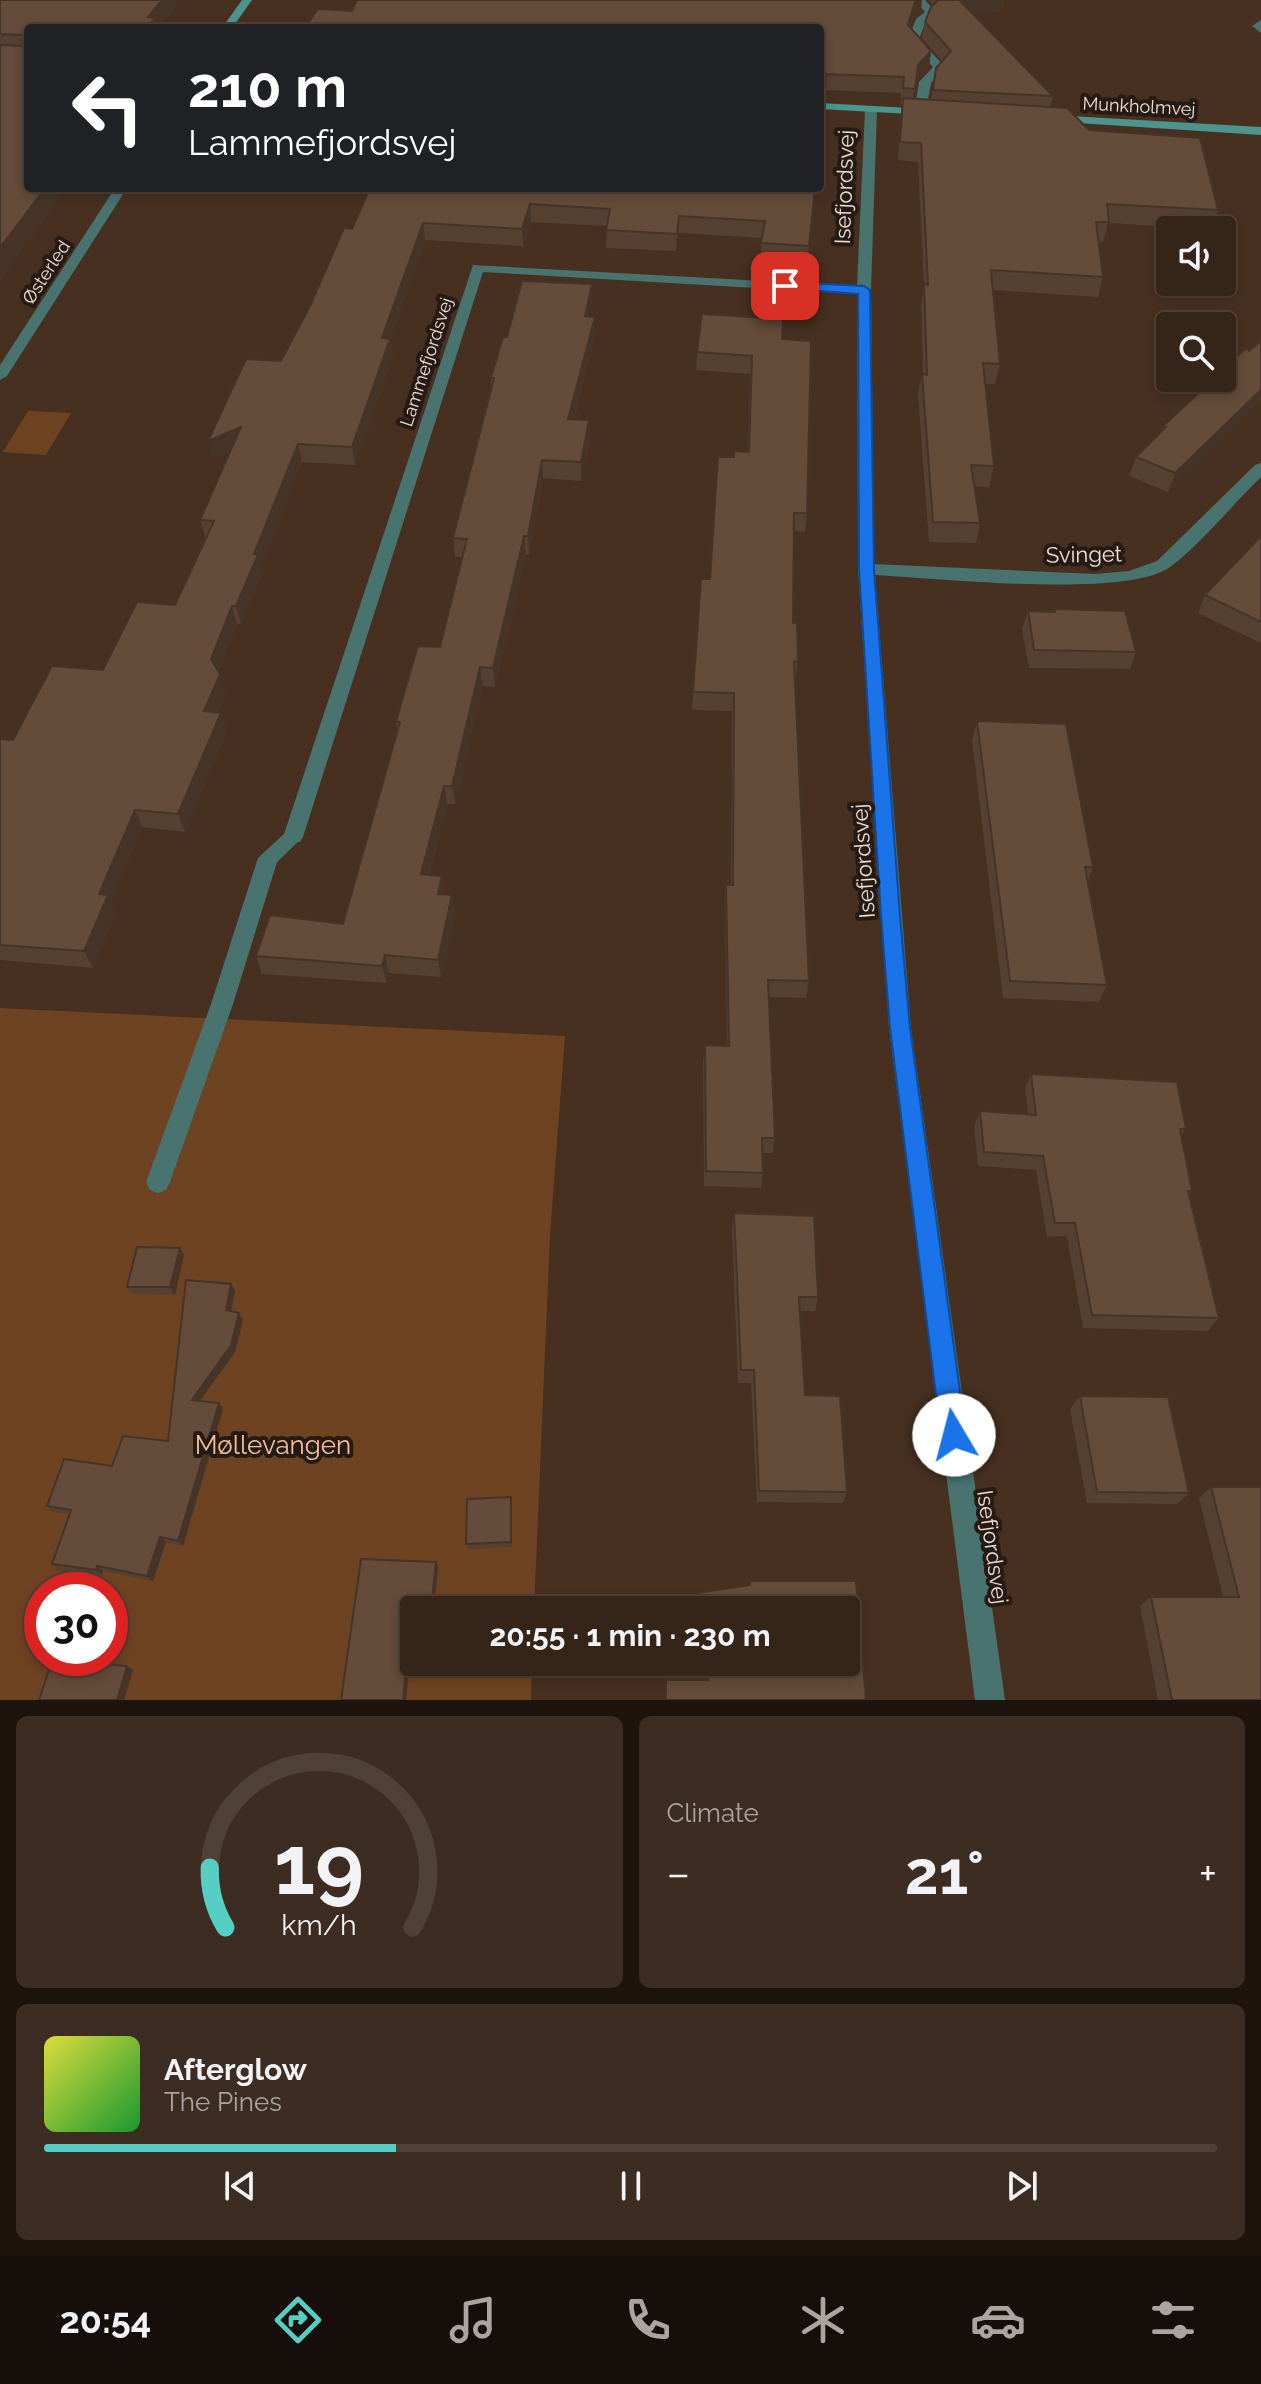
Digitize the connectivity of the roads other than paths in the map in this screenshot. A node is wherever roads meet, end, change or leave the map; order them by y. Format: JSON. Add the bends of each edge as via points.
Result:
{"nodes":[{"id":1,"x":247,"y":0,"type":"edge"},
{"id":2,"x":919,"y":0,"type":"edge"},
{"id":3,"x":1261,"y":23,"type":"edge"},
{"id":4,"x":230,"y":24,"type":"edge"},
{"id":5,"x":1261,"y":30,"type":"edge"},
{"id":6,"x":824,"y":106,"type":"edge"},
{"id":7,"x":871,"y":109,"type":"junction"},
{"id":8,"x":920,"y":112,"type":"junction"},
{"id":9,"x":948,"y":113,"type":"edge"},
{"id":10,"x":1045,"y":119,"type":"edge"},
{"id":11,"x":1261,"y":131,"type":"edge"},
{"id":12,"x":118,"y":192,"type":"edge"},
{"id":13,"x":864,"y":290,"type":"junction"},
{"id":14,"x":0,"y":376,"type":"edge"},
{"id":15,"x":1261,"y":468,"type":"edge"},
{"id":16,"x":866,"y":569,"type":"junction"},
{"id":17,"x":158,"y":1182,"type":"dead end"},
{"id":18,"x":990,"y":1700,"type":"edge"}],
"edges":[{"from":1,"to":4,"type":"street"},
{"from":2,"to":8,"type":"street","via":[[931,12],[921,19],[913,39],[939,67],[925,82]]},
{"from":3,"to":5,"type":"street"},
{"from":6,"to":7,"type":"street"},
{"from":7,"to":8,"type":"street"},
{"from":7,"to":13,"type":"street","name":"Isefjordsvej"},
{"from":8,"to":9,"type":"street"},
{"from":10,"to":11,"type":"street","name":"Munkholmvej"},
{"from":12,"to":14,"type":"street","name":"Østerled"},
{"from":13,"to":16,"type":"street","name":"Isefjordsvej"},
{"from":13,"to":17,"type":"street","name":"Lammefjordsvej","via":[[478,268],[293,837],[268,858]]},
{"from":15,"to":16,"type":"street","name":"Svinget","via":[[1163,565],[1131,576],[1095,580]]},
{"from":16,"to":18,"type":"street","name":"Isefjordsvej","via":[[900,1028]]}]}
